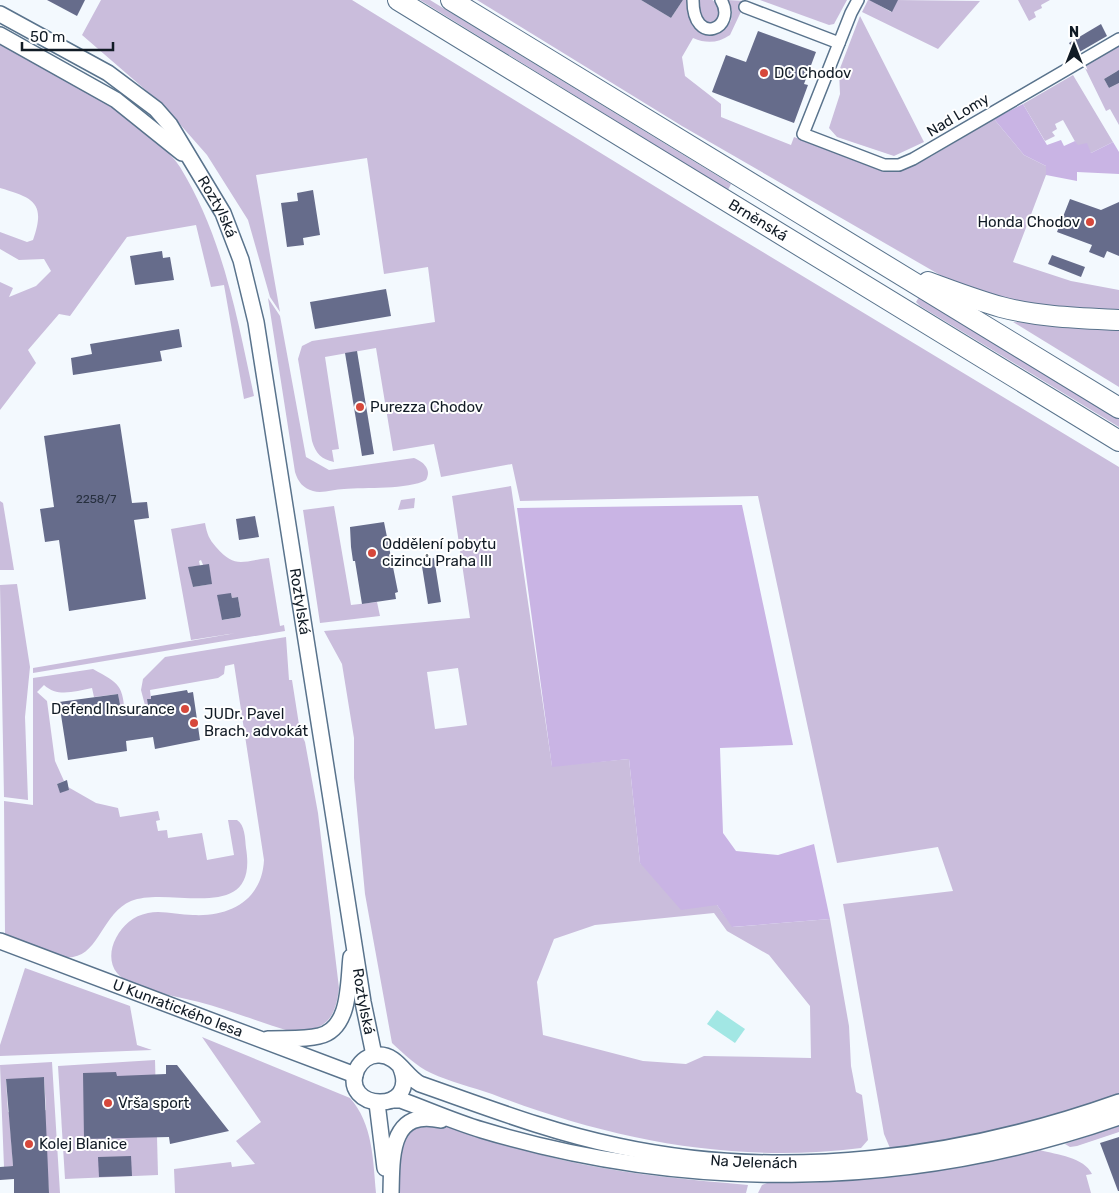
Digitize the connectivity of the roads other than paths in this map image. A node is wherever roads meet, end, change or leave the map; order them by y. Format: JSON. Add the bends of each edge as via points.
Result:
{"nodes":[{"id":1,"x":398,"y":0,"type":"edge"},
{"id":2,"x":451,"y":0,"type":"edge"},
{"id":3,"x":693,"y":0,"type":"edge"},
{"id":4,"x":721,"y":0,"type":"edge"},
{"id":5,"x":858,"y":0,"type":"edge"},
{"id":6,"x":745,"y":7,"type":"dead end"},
{"id":7,"x":0,"y":14,"type":"edge"},
{"id":8,"x":0,"y":36,"type":"edge"},
{"id":9,"x":1119,"y":39,"type":"edge"},
{"id":10,"x":839,"y":43,"type":"junction"},
{"id":11,"x":189,"y":159,"type":"junction"},
{"id":12,"x":888,"y":268,"type":"junction"},
{"id":13,"x":1119,"y":320,"type":"edge"},
{"id":14,"x":1119,"y":408,"type":"edge"},
{"id":15,"x":1119,"y":441,"type":"edge"},
{"id":16,"x":353,"y":939,"type":"junction"},
{"id":17,"x":0,"y":941,"type":"edge"},
{"id":18,"x":260,"y":1039,"type":"junction"},
{"id":19,"x":374,"y":1055,"type":"junction"},
{"id":20,"x":400,"y":1066,"type":"junction"},
{"id":21,"x":355,"y":1075,"type":"junction"},
{"id":22,"x":392,"y":1100,"type":"junction"},
{"id":23,"x":1119,"y":1102,"type":"edge"},
{"id":24,"x":377,"y":1103,"type":"junction"},
{"id":25,"x":1119,"y":1117,"type":"edge"},
{"id":26,"x":482,"y":1130,"type":"junction"},
{"id":27,"x":391,"y":1193,"type":"edge"}],
"edges":[{"from":1,"to":15,"type":"highway","name":"Brněnská"},
{"from":2,"to":12,"type":"highway","name":"Brněnská"},
{"from":3,"to":4,"type":"street","via":[[696,22],[713,29],[725,18]]},
{"from":5,"to":10,"type":"street"},
{"from":6,"to":10,"type":"street"},
{"from":7,"to":11,"type":"main road","name":"Roztylská","via":[[92,62],[134,92],[170,125]]},
{"from":8,"to":11,"type":"main road","name":"Roztylská","via":[[116,100]]},
{"from":9,"to":10,"type":"street","name":"Nad Lomy","via":[[913,159],[884,165],[803,134]]},
{"from":11,"to":16,"type":"main road","name":"Roztylská","via":[[209,187],[234,239],[256,322]]},
{"from":12,"to":13,"type":"highway","via":[[1002,307],[1068,318]]},
{"from":12,"to":14,"type":"highway","name":"Brněnská"},
{"from":16,"to":18,"type":"main road","via":[[344,1011],[335,1027],[320,1036]]},
{"from":16,"to":19,"type":"main road","name":"Roztylská"},
{"from":17,"to":18,"type":"main road","name":"U Kunratického lesa"},
{"from":18,"to":21,"type":"main road","name":"U Kunratického lesa"},
{"from":19,"to":20,"type":"main road","name":"Na Jelenách","via":[[388,1056]]},
{"from":19,"to":21,"type":"main road","via":[[364,1059]]},
{"from":20,"to":22,"type":"main road","via":[[402,1088]]},
{"from":20,"to":23,"type":"main road","name":"Na Jelenách","via":[[420,1084],[573,1135],[619,1147],[759,1162],[880,1158],[964,1146],[1052,1125]]},
{"from":21,"to":24,"type":"main road","via":[[357,1089],[362,1096]]},
{"from":22,"to":24,"type":"main road","name":"Na Jelenách"},
{"from":22,"to":26,"type":"main road","name":"Na Jelenách","via":[[401,1100]]},
{"from":24,"to":27,"type":"main road"},
{"from":25,"to":26,"type":"main road","name":"Na Jelenách","via":[[1036,1144],[966,1159],[831,1175],[756,1176],[660,1168],[552,1148]]},
{"from":26,"to":27,"type":"main road","via":[[431,1118],[409,1124],[394,1143]]}]}
